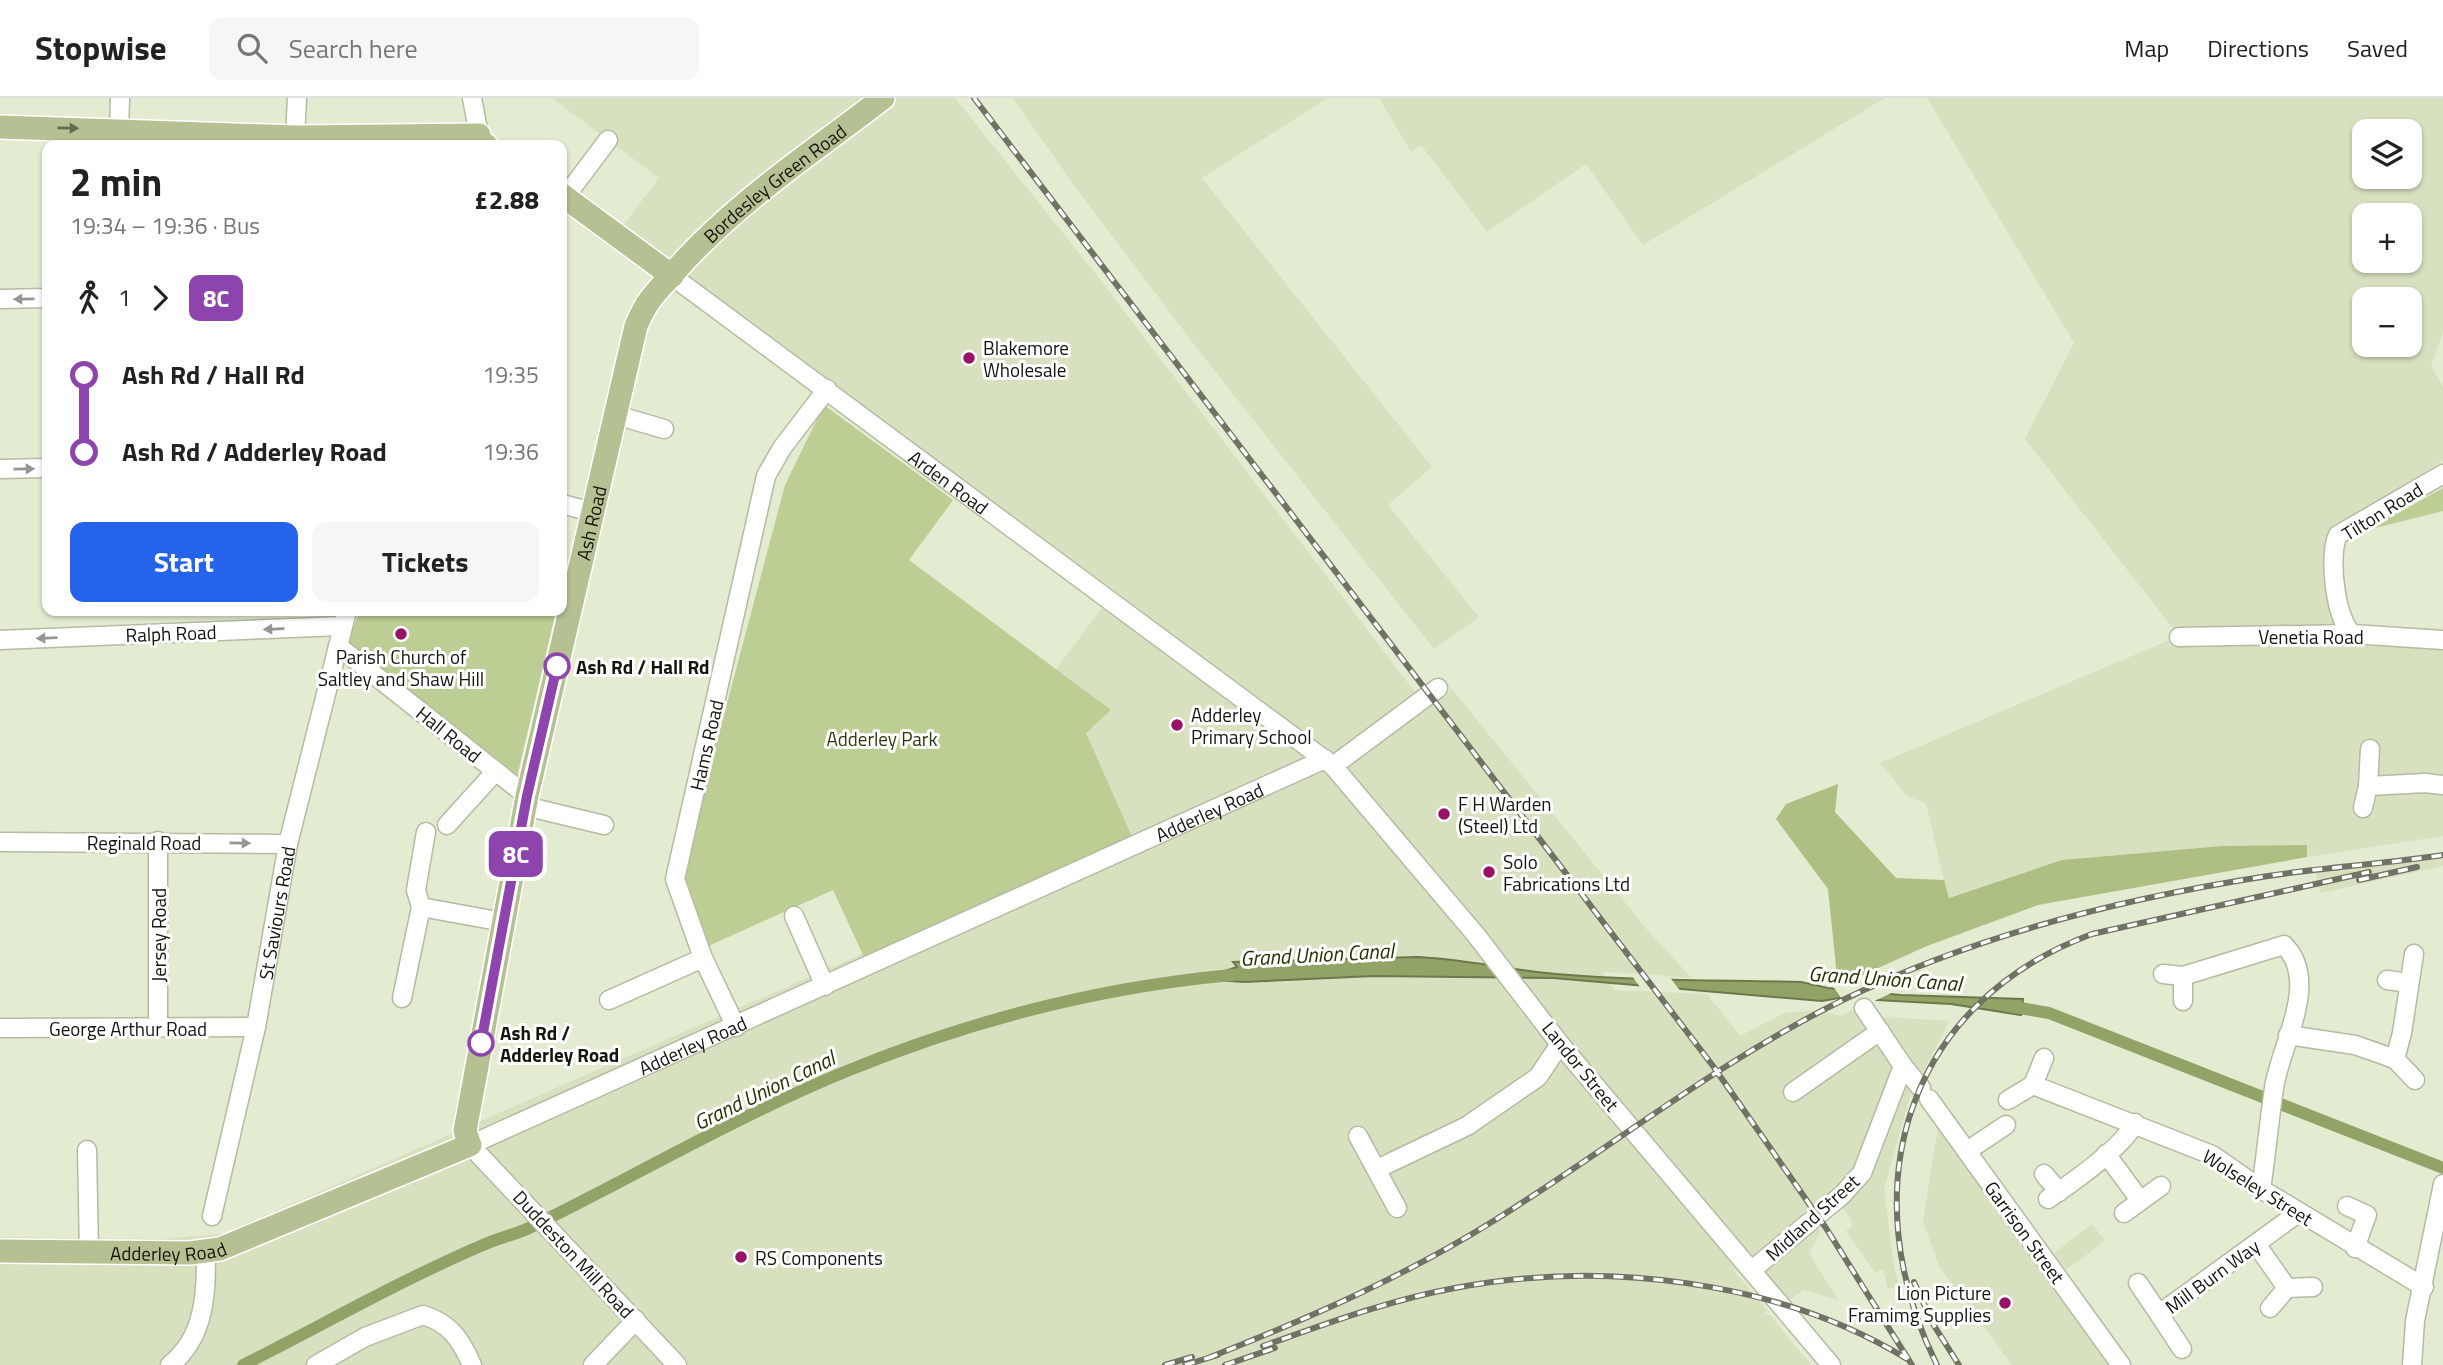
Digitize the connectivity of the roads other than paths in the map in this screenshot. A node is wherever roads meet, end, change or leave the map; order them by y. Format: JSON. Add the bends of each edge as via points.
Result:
{"nodes":[{"id":1,"x":120,"y":98,"type":"edge"},
{"id":2,"x":297,"y":98,"type":"edge"},
{"id":3,"x":472,"y":98,"type":"edge"},
{"id":4,"x":883,"y":98,"type":"edge"},
{"id":5,"x":0,"y":127,"type":"edge"},
{"id":6,"x":119,"y":129,"type":"junction"},
{"id":7,"x":295,"y":137,"type":"junction"},
{"id":8,"x":406,"y":140,"type":"edge"},
{"id":9,"x":480,"y":140,"type":"edge"},
{"id":10,"x":608,"y":140,"type":"dead end"},
{"id":11,"x":567,"y":191,"type":"edge"},
{"id":12,"x":567,"y":199,"type":"edge"},
{"id":13,"x":671,"y":276,"type":"junction"},
{"id":14,"x":42,"y":298,"type":"edge"},
{"id":15,"x":0,"y":299,"type":"edge"},
{"id":16,"x":827,"y":389,"type":"junction"},
{"id":17,"x":616,"y":415,"type":"junction"},
{"id":18,"x":655,"y":420,"type":"dead end"},
{"id":19,"x":42,"y":468,"type":"edge"},
{"id":20,"x":0,"y":469,"type":"edge"},
{"id":21,"x":2443,"y":474,"type":"edge"},
{"id":22,"x":567,"y":505,"type":"edge"},
{"id":23,"x":592,"y":512,"type":"junction"},
{"id":24,"x":344,"y":618,"type":"edge"},
{"id":25,"x":2353,"y":634,"type":"junction"},
{"id":26,"x":2179,"y":636,"type":"dead end"},
{"id":27,"x":0,"y":640,"type":"edge"},
{"id":28,"x":2443,"y":642,"type":"edge"},
{"id":29,"x":338,"y":646,"type":"junction"},
{"id":30,"x":1438,"y":688,"type":"dead end"},
{"id":31,"x":2370,"y":749,"type":"dead end"},
{"id":32,"x":1329,"y":763,"type":"junction"},
{"id":33,"x":495,"y":772,"type":"junction"},
{"id":34,"x":2443,"y":785,"type":"edge"},
{"id":35,"x":2368,"y":786,"type":"junction"},
{"id":36,"x":526,"y":801,"type":"junction"},
{"id":37,"x":2363,"y":808,"type":"dead end"},
{"id":38,"x":447,"y":825,"type":"dead end"},
{"id":39,"x":604,"y":825,"type":"dead end"},
{"id":40,"x":426,"y":832,"type":"dead end"},
{"id":41,"x":158,"y":841,"type":"junction"},
{"id":42,"x":0,"y":842,"type":"edge"},
{"id":43,"x":288,"y":844,"type":"junction"},
{"id":44,"x":421,"y":906,"type":"junction"},
{"id":45,"x":794,"y":916,"type":"dead end"},
{"id":46,"x":503,"y":922,"type":"junction"},
{"id":47,"x":2414,"y":954,"type":"dead end"},
{"id":48,"x":703,"y":958,"type":"junction"},
{"id":49,"x":2163,"y":974,"type":"dead end"},
{"id":50,"x":2183,"y":976,"type":"junction"},
{"id":51,"x":2387,"y":980,"type":"dead end"},
{"id":52,"x":2409,"y":983,"type":"junction"},
{"id":53,"x":825,"y":986,"type":"junction"},
{"id":54,"x":402,"y":998,"type":"dead end"},
{"id":55,"x":609,"y":1000,"type":"dead end"},
{"id":56,"x":2183,"y":1001,"type":"dead end"},
{"id":57,"x":1864,"y":1008,"type":"dead end"},
{"id":58,"x":256,"y":1027,"type":"junction"},
{"id":59,"x":736,"y":1027,"type":"junction"},
{"id":60,"x":0,"y":1028,"type":"edge"},
{"id":61,"x":158,"y":1028,"type":"junction"},
{"id":62,"x":1880,"y":1031,"type":"junction"},
{"id":63,"x":2288,"y":1035,"type":"junction"},
{"id":64,"x":1560,"y":1044,"type":"junction"},
{"id":65,"x":2044,"y":1058,"type":"dead end"},
{"id":66,"x":2395,"y":1059,"type":"junction"},
{"id":67,"x":1901,"y":1074,"type":"junction"},
{"id":68,"x":2415,"y":1080,"type":"dead end"},
{"id":69,"x":2033,"y":1085,"type":"junction"},
{"id":70,"x":1793,"y":1092,"type":"dead end"},
{"id":71,"x":2008,"y":1100,"type":"dead end"},
{"id":72,"x":2135,"y":1123,"type":"junction"},
{"id":73,"x":2006,"y":1125,"type":"dead end"},
{"id":74,"x":1358,"y":1136,"type":"dead end"},
{"id":75,"x":470,"y":1145,"type":"junction"},
{"id":76,"x":87,"y":1150,"type":"dead end"},
{"id":77,"x":1967,"y":1151,"type":"junction"},
{"id":78,"x":2106,"y":1154,"type":"junction"},
{"id":79,"x":1377,"y":1169,"type":"junction"},
{"id":80,"x":2044,"y":1174,"type":"dead end"},
{"id":81,"x":2443,"y":1185,"type":"edge"},
{"id":82,"x":2161,"y":1186,"type":"dead end"},
{"id":83,"x":2261,"y":1189,"type":"junction"},
{"id":84,"x":2140,"y":1200,"type":"junction"},
{"id":85,"x":2347,"y":1206,"type":"dead end"},
{"id":86,"x":1397,"y":1208,"type":"dead end"},
{"id":87,"x":2124,"y":1213,"type":"dead end"},
{"id":88,"x":2298,"y":1213,"type":"junction"},
{"id":89,"x":212,"y":1216,"type":"dead end"},
{"id":90,"x":2256,"y":1244,"type":"junction"},
{"id":91,"x":2355,"y":1248,"type":"junction"},
{"id":92,"x":206,"y":1250,"type":"junction"},
{"id":93,"x":0,"y":1251,"type":"edge"},
{"id":94,"x":89,"y":1252,"type":"junction"},
{"id":95,"x":1752,"y":1270,"type":"junction"},
{"id":96,"x":2137,"y":1283,"type":"dead end"},
{"id":97,"x":2313,"y":1287,"type":"dead end"},
{"id":98,"x":2424,"y":1287,"type":"junction"},
{"id":99,"x":2287,"y":1288,"type":"junction"},
{"id":100,"x":2270,"y":1308,"type":"dead end"},
{"id":101,"x":2159,"y":1314,"type":"junction"},
{"id":102,"x":636,"y":1320,"type":"junction"},
{"id":103,"x":2182,"y":1349,"type":"dead end"},
{"id":104,"x":170,"y":1365,"type":"edge"},
{"id":105,"x":316,"y":1365,"type":"edge"},
{"id":106,"x":472,"y":1365,"type":"edge"},
{"id":107,"x":593,"y":1365,"type":"edge"},
{"id":108,"x":677,"y":1365,"type":"edge"},
{"id":109,"x":1831,"y":1365,"type":"edge"},
{"id":110,"x":2121,"y":1365,"type":"edge"},
{"id":111,"x":2412,"y":1365,"type":"edge"}],
"edges":[{"from":1,"to":6,"type":"street"},
{"from":2,"to":7,"type":"street"},
{"from":3,"to":9,"type":"street"},
{"from":4,"to":13,"type":"main road","name":"Bordesley Green Road","via":[[739,206]]},
{"from":5,"to":6,"type":"main road","one_way":true},
{"from":6,"to":7,"type":"main road"},
{"from":7,"to":8,"type":"main road"},
{"from":10,"to":11,"type":"street","name":"Arden Road"},
{"from":12,"to":13,"type":"main road","name":"Arden Road"},
{"from":13,"to":16,"type":"street","name":"Arden Road"},
{"from":13,"to":17,"type":"main road","name":"Ash Road","via":[[660,306],[630,355]]},
{"from":14,"to":15,"type":"street","one_way":true},
{"from":16,"to":32,"type":"street","name":"Arden Road"},
{"from":16,"to":48,"type":"street","name":"Hams Road","via":[[766,476],[675,879]]},
{"from":17,"to":18,"type":"street"},
{"from":17,"to":23,"type":"main road","name":"Ash Road"},
{"from":20,"to":19,"type":"street","one_way":true},
{"from":21,"to":25,"type":"street","name":"Tilton Road","via":[[2338,535],[2332,550],[2337,591],[2342,619]]},
{"from":22,"to":23,"type":"street"},
{"from":23,"to":36,"type":"main road","name":"Ash Road"},
{"from":24,"to":27,"type":"street","name":"Ralph Road","one_way":true},
{"from":24,"to":29,"type":"street","name":"St Saviours Road"},
{"from":25,"to":26,"type":"street","name":"Venetia Road"},
{"from":25,"to":28,"type":"street","name":"Venetia Road"},
{"from":29,"to":33,"type":"street","name":"Hall Road"},
{"from":29,"to":43,"type":"street","name":"St Saviours Road"},
{"from":30,"to":32,"type":"street","name":"Adderley Road"},
{"from":31,"to":35,"type":"street"},
{"from":32,"to":53,"type":"street","name":"Adderley Road"},
{"from":32,"to":64,"type":"street","name":"Landor Street","via":[[1476,935]]},
{"from":33,"to":36,"type":"street","name":"Hall Road"},
{"from":33,"to":38,"type":"street"},
{"from":34,"to":35,"type":"street"},
{"from":35,"to":37,"type":"street"},
{"from":36,"to":39,"type":"street"},
{"from":36,"to":46,"type":"main road","name":"Ash Road"},
{"from":40,"to":44,"type":"street","via":[[416,891]]},
{"from":41,"to":42,"type":"street","name":"Reginald Road"},
{"from":41,"to":43,"type":"street","name":"Reginald Road","one_way":true},
{"from":41,"to":61,"type":"street","name":"Jersey Road"},
{"from":43,"to":58,"type":"street","name":"St Saviours Road"},
{"from":44,"to":46,"type":"street"},
{"from":44,"to":54,"type":"street"},
{"from":45,"to":53,"type":"street"},
{"from":46,"to":75,"type":"main road","name":"Ash Road","via":[[466,1131]]},
{"from":47,"to":52,"type":"street"},
{"from":48,"to":55,"type":"street"},
{"from":48,"to":59,"type":"street","name":"Hams Road"},
{"from":49,"to":50,"type":"street"},
{"from":50,"to":56,"type":"street"},
{"from":50,"to":63,"type":"street","via":[[2284,945],[2294,955],[2299,986]]},
{"from":51,"to":52,"type":"street"},
{"from":52,"to":66,"type":"street"},
{"from":53,"to":59,"type":"street","name":"Adderley Road"},
{"from":57,"to":62,"type":"street","name":"Garrison Street"},
{"from":58,"to":61,"type":"street","name":"George Arthur Road"},
{"from":58,"to":89,"type":"street","name":"St Saviours Road"},
{"from":59,"to":75,"type":"street","name":"Adderley Road"},
{"from":60,"to":61,"type":"street","name":"George Arthur Road"},
{"from":62,"to":67,"type":"street","name":"Garrison Street"},
{"from":62,"to":70,"type":"street"},
{"from":63,"to":66,"type":"street","via":[[2355,1045]]},
{"from":63,"to":83,"type":"street","via":[[2274,1086]]},
{"from":64,"to":79,"type":"street","via":[[1538,1077],[1467,1126]]},
{"from":64,"to":95,"type":"street","name":"Landor Street"},
{"from":65,"to":69,"type":"street"},
{"from":66,"to":68,"type":"street"},
{"from":67,"to":77,"type":"street","name":"Garrison Street","via":[[1925,1093]]},
{"from":67,"to":95,"type":"street","name":"Midland Street","via":[[1862,1172],[1842,1195]]},
{"from":69,"to":71,"type":"street"},
{"from":69,"to":72,"type":"street","name":"Wolseley Street"},
{"from":72,"to":78,"type":"street","via":[[2126,1140]]},
{"from":72,"to":83,"type":"street","name":"Wolseley Street","via":[[2212,1155]]},
{"from":73,"to":77,"type":"street"},
{"from":74,"to":79,"type":"street"},
{"from":75,"to":92,"type":"main road","name":"Adderley Road","via":[[220,1249]]},
{"from":75,"to":102,"type":"street","name":"Duddeston Mill Road"},
{"from":76,"to":94,"type":"street"},
{"from":77,"to":110,"type":"street","name":"Garrison Street"},
{"from":78,"to":80,"type":"street","via":[[2054,1196]]},
{"from":78,"to":84,"type":"street"},
{"from":79,"to":86,"type":"street"},
{"from":81,"to":98,"type":"street"},
{"from":82,"to":84,"type":"street"},
{"from":83,"to":88,"type":"street","name":"Wolseley Street"},
{"from":84,"to":87,"type":"street"},
{"from":85,"to":91,"type":"street","via":[[2367,1215]]},
{"from":88,"to":90,"type":"street","name":"Mill Burn Way"},
{"from":88,"to":91,"type":"street","name":"Wolseley Street"},
{"from":90,"to":99,"type":"street"},
{"from":90,"to":101,"type":"street","name":"Mill Burn Way"},
{"from":91,"to":98,"type":"street","name":"Wolseley Street"},
{"from":92,"to":94,"type":"main road","name":"Adderley Road"},
{"from":92,"to":104,"type":"street","via":[[200,1323],[189,1347]]},
{"from":93,"to":94,"type":"main road","name":"Adderley Road"},
{"from":95,"to":109,"type":"street","name":"Landor Street"},
{"from":96,"to":101,"type":"street"},
{"from":97,"to":99,"type":"street"},
{"from":98,"to":111,"type":"street"},
{"from":99,"to":100,"type":"street"},
{"from":101,"to":103,"type":"street","name":"Mill Burn Way"},
{"from":102,"to":107,"type":"street"},
{"from":102,"to":108,"type":"street","name":"Duddeston Mill Road"},
{"from":105,"to":106,"type":"street","via":[[365,1337],[423,1315],[446,1324]]}]}
